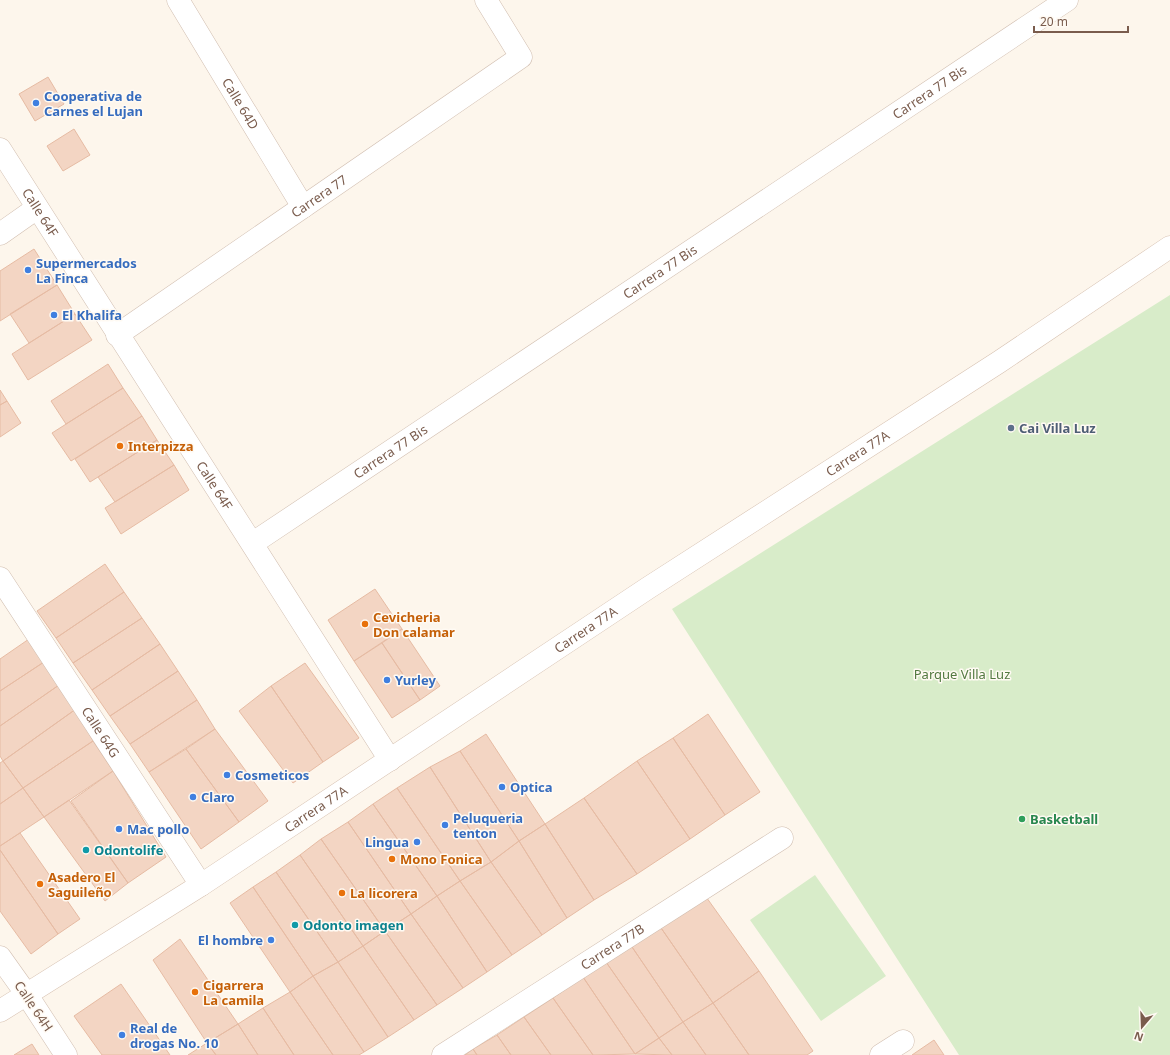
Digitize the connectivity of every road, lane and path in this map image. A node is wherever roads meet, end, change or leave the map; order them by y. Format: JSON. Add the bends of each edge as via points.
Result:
{"nodes":[{"id":1,"x":178,"y":0,"type":"edge"},
{"id":2,"x":486,"y":0,"type":"edge"},
{"id":3,"x":1067,"y":0,"type":"edge"},
{"id":4,"x":0,"y":149,"type":"edge"},
{"id":5,"x":303,"y":207,"type":"junction"},
{"id":6,"x":37,"y":208,"type":"junction"},
{"id":7,"x":0,"y":234,"type":"edge"},
{"id":8,"x":1170,"y":247,"type":"edge"},
{"id":9,"x":118,"y":335,"type":"junction"},
{"id":10,"x":253,"y":543,"type":"junction"},
{"id":11,"x":0,"y":578,"type":"edge"},
{"id":12,"x":390,"y":760,"type":"junction"},
{"id":13,"x":782,"y":838,"type":"dead end"},
{"id":14,"x":201,"y":885,"type":"junction"},
{"id":15,"x":0,"y":957,"type":"edge"},
{"id":16,"x":27,"y":995,"type":"junction"},
{"id":17,"x":0,"y":1012,"type":"edge"},
{"id":18,"x":903,"y":1041,"type":"dead end"},
{"id":19,"x":66,"y":1055,"type":"edge"},
{"id":20,"x":443,"y":1055,"type":"edge"},
{"id":21,"x":881,"y":1055,"type":"edge"}],
"edges":[{"from":1,"to":5,"type":"street","name":"Calle 64D"},
{"from":2,"to":5,"type":"street","name":"Carrera 77","via":[[521,57]]},
{"from":3,"to":10,"type":"street","name":"Carrera 77 Bis"},
{"from":4,"to":6,"type":"street","name":"Calle 64F"},
{"from":5,"to":9,"type":"street","name":"Carrera 77"},
{"from":6,"to":7,"type":"street"},
{"from":6,"to":9,"type":"street","name":"Calle 64F"},
{"from":8,"to":12,"type":"street","name":"Carrera 77A","via":[[999,362],[648,588]]},
{"from":9,"to":10,"type":"street","name":"Calle 64F"},
{"from":10,"to":12,"type":"street","name":"Calle 64F"},
{"from":11,"to":14,"type":"street","name":"Calle 64G"},
{"from":12,"to":14,"type":"street","name":"Carrera 77A"},
{"from":13,"to":20,"type":"street","name":"Carrera 77B"},
{"from":14,"to":16,"type":"street","name":"Carrera 77A"},
{"from":15,"to":16,"type":"street","name":"Calle 64H"},
{"from":16,"to":17,"type":"street","name":"Carrera 77A"},
{"from":16,"to":19,"type":"street","name":"Calle 64H"},
{"from":18,"to":21,"type":"street"}]}
